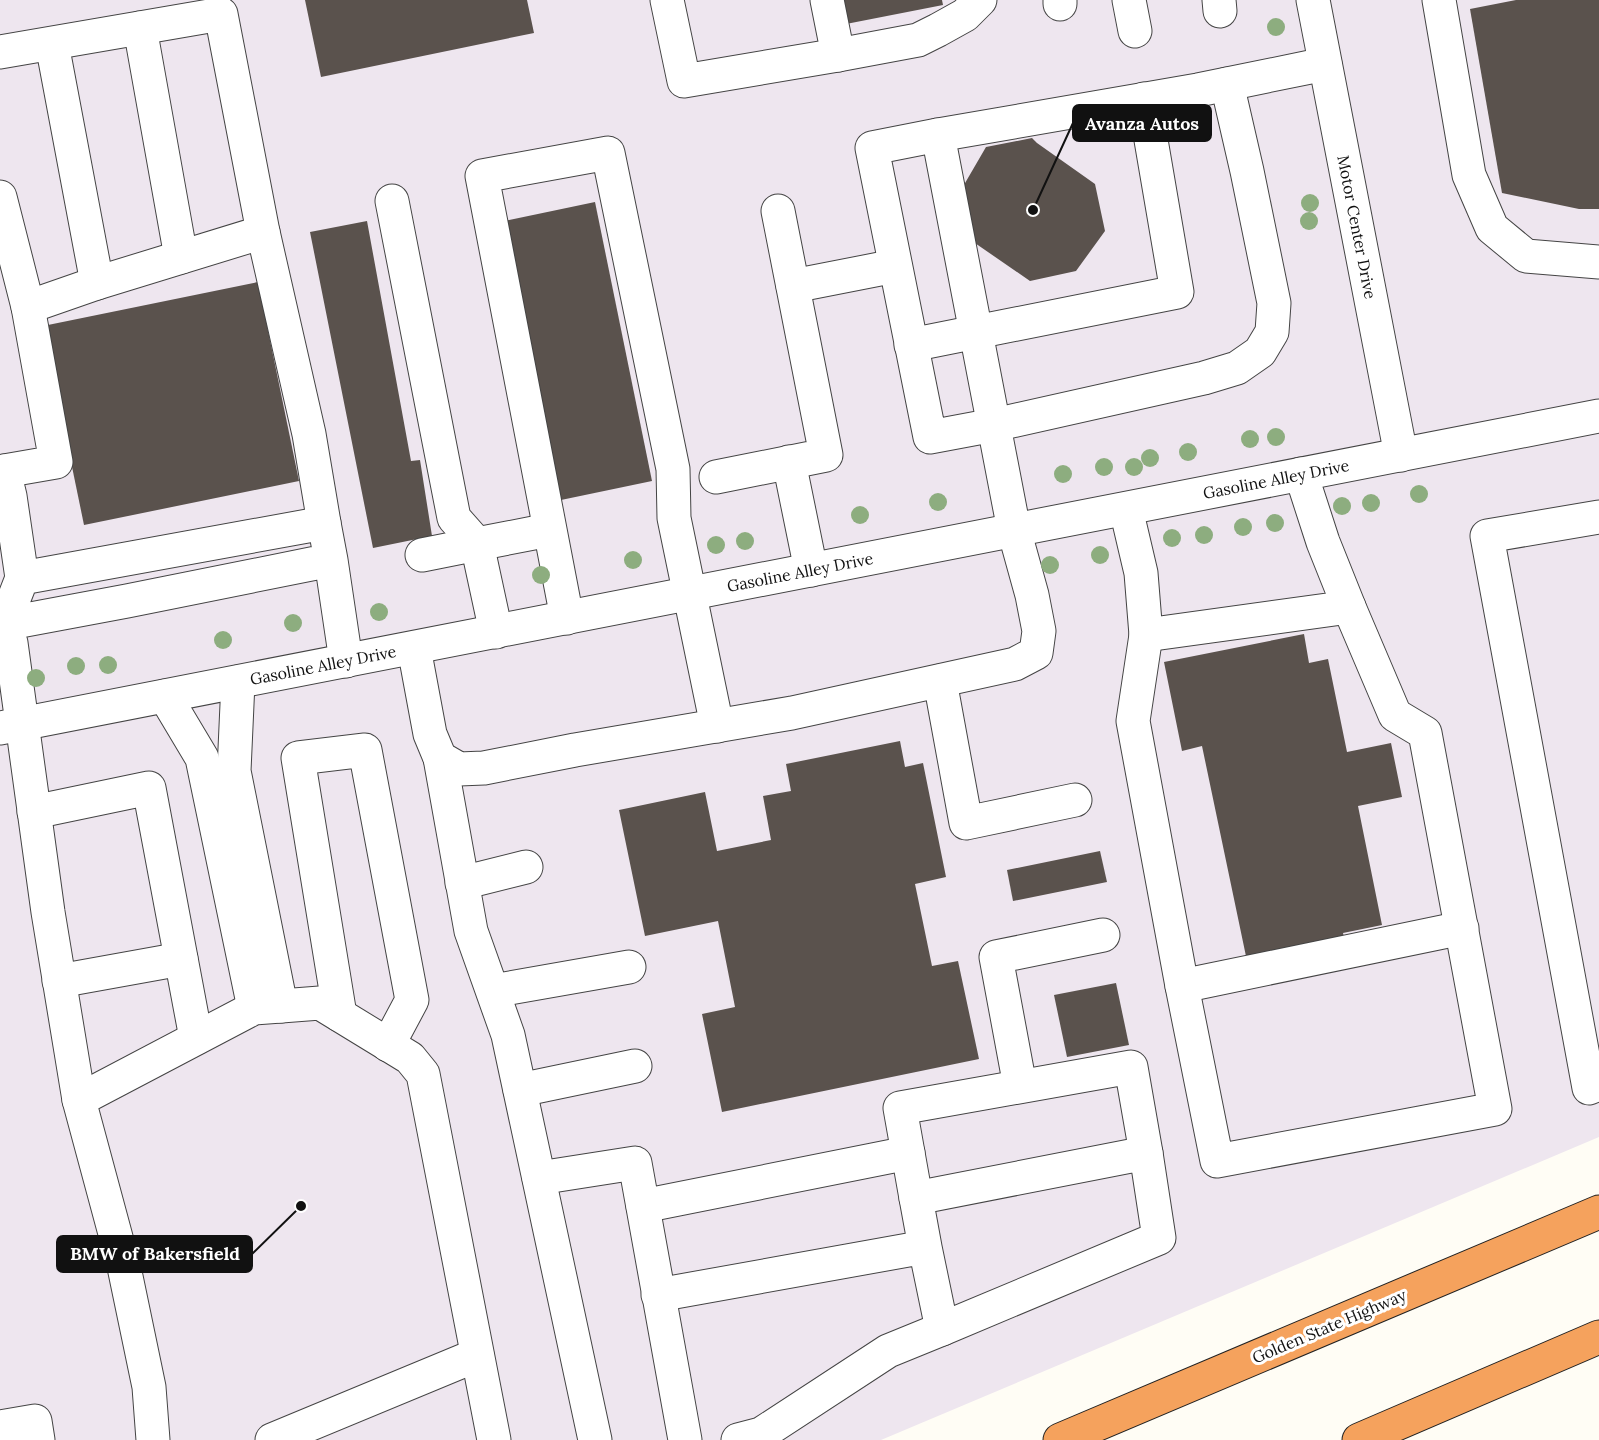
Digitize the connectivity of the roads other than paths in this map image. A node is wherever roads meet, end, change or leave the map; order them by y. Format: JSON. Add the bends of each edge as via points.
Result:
{"nodes":[{"id":1,"x":668,"y":0,"type":"edge"},
{"id":2,"x":827,"y":0,"type":"edge"},
{"id":3,"x":980,"y":0,"type":"edge"},
{"id":4,"x":1313,"y":0,"type":"edge"},
{"id":5,"x":1439,"y":0,"type":"edge"},
{"id":6,"x":140,"y":28,"type":"junction"},
{"id":7,"x":52,"y":44,"type":"junction"},
{"id":8,"x":0,"y":52,"type":"edge"},
{"id":9,"x":838,"y":55,"type":"junction"},
{"id":10,"x":1325,"y":64,"type":"junction"},
{"id":11,"x":1227,"y":84,"type":"junction"},
{"id":12,"x":1144,"y":99,"type":"junction"},
{"id":13,"x":938,"y":135,"type":"junction"},
{"id":14,"x":0,"y":197,"type":"edge"},
{"id":15,"x":392,"y":201,"type":"dead end"},
{"id":16,"x":778,"y":211,"type":"dead end"},
{"id":17,"x":263,"y":232,"type":"junction"},
{"id":18,"x":181,"y":257,"type":"junction"},
{"id":19,"x":1599,"y":262,"type":"edge"},
{"id":20,"x":895,"y":266,"type":"junction"},
{"id":21,"x":97,"y":283,"type":"junction"},
{"id":22,"x":793,"y":286,"type":"junction"},
{"id":23,"x":28,"y":307,"type":"junction"},
{"id":24,"x":975,"y":332,"type":"junction"},
{"id":25,"x":911,"y":345,"type":"junction"},
{"id":26,"x":1599,"y":416,"type":"edge"},
{"id":27,"x":994,"y":425,"type":"junction"},
{"id":28,"x":1401,"y":455,"type":"junction"},
{"id":29,"x":789,"y":462,"type":"junction"},
{"id":30,"x":2,"y":471,"type":"edge"},
{"id":31,"x":1301,"y":474,"type":"junction"},
{"id":32,"x":716,"y":477,"type":"dead end"},
{"id":33,"x":1126,"y":508,"type":"junction"},
{"id":34,"x":1599,"y":517,"type":"edge"},
{"id":35,"x":324,"y":523,"type":"junction"},
{"id":36,"x":549,"y":530,"type":"junction"},
{"id":37,"x":1014,"y":530,"type":"junction"},
{"id":38,"x":477,"y":544,"type":"junction"},
{"id":39,"x":422,"y":555,"type":"dead end"},
{"id":40,"x":331,"y":560,"type":"junction"},
{"id":41,"x":811,"y":570,"type":"junction"},
{"id":42,"x":22,"y":578,"type":"junction"},
{"id":43,"x":689,"y":594,"type":"junction"},
{"id":44,"x":1349,"y":607,"type":"junction"},
{"id":45,"x":567,"y":618,"type":"junction"},
{"id":46,"x":2,"y":623,"type":"edge"},
{"id":47,"x":496,"y":632,"type":"junction"},
{"id":48,"x":1146,"y":635,"type":"junction"},
{"id":49,"x":414,"y":648,"type":"junction"},
{"id":50,"x":346,"y":661,"type":"junction"},
{"id":51,"x":940,"y":681,"type":"junction"},
{"id":52,"x":238,"y":682,"type":"junction"},
{"id":53,"x":165,"y":696,"type":"junction"},
{"id":54,"x":11,"y":726,"type":"edge"},
{"id":55,"x":717,"y":726,"type":"junction"},
{"id":56,"x":440,"y":758,"type":"junction"},
{"id":57,"x":1075,"y":800,"type":"dead end"},
{"id":58,"x":34,"y":812,"type":"junction"},
{"id":59,"x":526,"y":867,"type":"dead end"},
{"id":60,"x":462,"y":883,"type":"junction"},
{"id":61,"x":1462,"y":928,"type":"junction"},
{"id":62,"x":1103,"y":934,"type":"dead end"},
{"id":63,"x":181,"y":959,"type":"junction"},
{"id":64,"x":629,"y":967,"type":"dead end"},
{"id":65,"x":59,"y":981,"type":"junction"},
{"id":66,"x":1182,"y":986,"type":"junction"},
{"id":67,"x":493,"y":991,"type":"junction"},
{"id":68,"x":267,"y":1007,"type":"junction"},
{"id":69,"x":340,"y":1015,"type":"junction"},
{"id":70,"x":196,"y":1038,"type":"junction"},
{"id":71,"x":388,"y":1045,"type":"junction"},
{"id":72,"x":635,"y":1066,"type":"dead end"},
{"id":73,"x":1599,"y":1084,"type":"edge"},
{"id":74,"x":1020,"y":1086,"type":"junction"},
{"id":75,"x":520,"y":1090,"type":"junction"},
{"id":76,"x":80,"y":1100,"type":"junction"},
{"id":77,"x":908,"y":1153,"type":"junction"},
{"id":78,"x":1146,"y":1153,"type":"junction"},
{"id":79,"x":539,"y":1178,"type":"junction"},
{"id":80,"x":916,"y":1198,"type":"junction"},
{"id":81,"x":642,"y":1206,"type":"junction"},
{"id":82,"x":1599,"y":1212,"type":"edge"},
{"id":83,"x":925,"y":1247,"type":"junction"},
{"id":84,"x":658,"y":1295,"type":"junction"},
{"id":85,"x":942,"y":1329,"type":"junction"},
{"id":86,"x":1599,"y":1337,"type":"edge"},
{"id":87,"x":477,"y":1354,"type":"junction"},
{"id":88,"x":0,"y":1427,"type":"edge"},
{"id":89,"x":38,"y":1440,"type":"edge"},
{"id":90,"x":153,"y":1440,"type":"edge"},
{"id":91,"x":272,"y":1440,"type":"edge"},
{"id":92,"x":494,"y":1440,"type":"edge"},
{"id":93,"x":595,"y":1440,"type":"edge"},
{"id":94,"x":685,"y":1440,"type":"edge"},
{"id":95,"x":738,"y":1440,"type":"edge"},
{"id":96,"x":1060,"y":1440,"type":"edge"},
{"id":97,"x":1359,"y":1440,"type":"edge"}],
"edges":[{"from":1,"to":9,"type":"street","via":[[684,81]]},
{"from":2,"to":9,"type":"street"},
{"from":3,"to":9,"type":"street","via":[[965,15],[918,40]]},
{"from":4,"to":10,"type":"street","name":"Motor Center Drive"},
{"from":5,"to":19,"type":"street","via":[[1469,175],[1492,228],[1526,256]]},
{"from":6,"to":7,"type":"street"},
{"from":6,"to":17,"type":"street","via":[[221,14]]},
{"from":6,"to":18,"type":"street"},
{"from":7,"to":8,"type":"street"},
{"from":7,"to":21,"type":"street"},
{"from":10,"to":11,"type":"street"},
{"from":10,"to":28,"type":"street","name":"Motor Center Drive"},
{"from":11,"to":12,"type":"street"},
{"from":11,"to":27,"type":"street","via":[[1274,303],[1272,332],[1260,352],[1237,368],[1204,378]]},
{"from":12,"to":13,"type":"street"},
{"from":12,"to":24,"type":"street","via":[[1177,292]]},
{"from":13,"to":20,"type":"street","via":[[872,148]]},
{"from":13,"to":24,"type":"street"},
{"from":14,"to":23,"type":"street"},
{"from":15,"to":38,"type":"street","via":[[453,518]]},
{"from":16,"to":22,"type":"street"},
{"from":17,"to":18,"type":"street"},
{"from":17,"to":35,"type":"street","via":[[309,434]]},
{"from":18,"to":21,"type":"street"},
{"from":20,"to":22,"type":"street"},
{"from":20,"to":25,"type":"street"},
{"from":21,"to":23,"type":"street"},
{"from":22,"to":29,"type":"street","via":[[826,455]]},
{"from":23,"to":30,"type":"street","via":[[56,462]]},
{"from":24,"to":25,"type":"street"},
{"from":24,"to":27,"type":"street"},
{"from":25,"to":27,"type":"street","via":[[930,437]]},
{"from":26,"to":28,"type":"street","name":"Gasoline Alley Drive"},
{"from":27,"to":37,"type":"street"},
{"from":28,"to":31,"type":"street","name":"Gasoline Alley Drive"},
{"from":29,"to":32,"type":"street"},
{"from":29,"to":41,"type":"street"},
{"from":30,"to":42,"type":"street","via":[[10,496]]},
{"from":31,"to":33,"type":"street","name":"Gasoline Alley Drive"},
{"from":31,"to":44,"type":"street"},
{"from":33,"to":37,"type":"street","name":"Gasoline Alley Drive"},
{"from":33,"to":48,"type":"street","via":[[1141,573]]},
{"from":34,"to":73,"type":"street","via":[[1487,536],[1589,1088]]},
{"from":35,"to":40,"type":"street"},
{"from":35,"to":42,"type":"street"},
{"from":36,"to":38,"type":"street"},
{"from":36,"to":43,"type":"street","via":[[482,176],[608,153],[673,469],[674,518]]},
{"from":36,"to":45,"type":"street"},
{"from":37,"to":41,"type":"street","name":"Gasoline Alley Drive"},
{"from":37,"to":51,"type":"street","via":[[1039,631],[1036,652],[1015,664]]},
{"from":38,"to":39,"type":"street"},
{"from":38,"to":47,"type":"street"},
{"from":40,"to":46,"type":"street"},
{"from":40,"to":50,"type":"street"},
{"from":41,"to":43,"type":"street","name":"Gasoline Alley Drive"},
{"from":42,"to":46,"type":"street"},
{"from":43,"to":45,"type":"street","name":"Gasoline Alley Drive"},
{"from":43,"to":55,"type":"street"},
{"from":44,"to":48,"type":"street"},
{"from":44,"to":61,"type":"street","via":[[1395,715],[1425,733]]},
{"from":45,"to":47,"type":"street","name":"Gasoline Alley Drive"},
{"from":46,"to":54,"type":"street","via":[[11,643]]},
{"from":47,"to":49,"type":"street","name":"Gasoline Alley Drive"},
{"from":48,"to":66,"type":"street","via":[[1133,721]]},
{"from":49,"to":50,"type":"street","name":"Gasoline Alley Drive"},
{"from":49,"to":56,"type":"street","via":[[430,734]]},
{"from":50,"to":52,"type":"street","name":"Gasoline Alley Drive"},
{"from":51,"to":55,"type":"street"},
{"from":51,"to":57,"type":"street","via":[[966,823]]},
{"from":52,"to":53,"type":"street","name":"Gasoline Alley Drive"},
{"from":52,"to":68,"type":"street","via":[[234,771]]},
{"from":53,"to":54,"type":"street","name":"Gasoline Alley Drive"},
{"from":53,"to":68,"type":"street","via":[[202,758]]},
{"from":54,"to":58,"type":"street"},
{"from":55,"to":56,"type":"street","via":[[484,768],[459,769]]},
{"from":56,"to":60,"type":"street"},
{"from":58,"to":63,"type":"street","via":[[149,788]]},
{"from":58,"to":65,"type":"street"},
{"from":59,"to":60,"type":"street"},
{"from":60,"to":67,"type":"street","via":[[471,931]]},
{"from":61,"to":66,"type":"street"},
{"from":61,"to":66,"type":"street","via":[[1495,1110],[1217,1161]]},
{"from":62,"to":74,"type":"street","via":[[996,957]]},
{"from":63,"to":65,"type":"street"},
{"from":63,"to":70,"type":"street"},
{"from":64,"to":67,"type":"street"},
{"from":65,"to":76,"type":"street"},
{"from":67,"to":75,"type":"street"},
{"from":68,"to":69,"type":"street","via":[[320,1003]]},
{"from":68,"to":70,"type":"street"},
{"from":69,"to":71,"type":"street"},
{"from":69,"to":71,"type":"street","via":[[298,758],[365,750],[412,1000]]},
{"from":70,"to":76,"type":"street"},
{"from":71,"to":87,"type":"street","via":[[410,1058],[423,1074]]},
{"from":72,"to":75,"type":"street"},
{"from":74,"to":77,"type":"street","via":[[900,1108]]},
{"from":74,"to":78,"type":"street","via":[[1131,1067]]},
{"from":75,"to":79,"type":"street"},
{"from":76,"to":90,"type":"street","via":[[124,1267],[149,1387]]},
{"from":77,"to":80,"type":"street"},
{"from":77,"to":81,"type":"street"},
{"from":78,"to":80,"type":"street"},
{"from":78,"to":85,"type":"street","via":[[1159,1238]]},
{"from":79,"to":81,"type":"street","via":[[635,1163]]},
{"from":79,"to":93,"type":"street"},
{"from":80,"to":83,"type":"street"},
{"from":81,"to":84,"type":"street"},
{"from":82,"to":96,"type":"highway","name":"Golden State Highway"},
{"from":83,"to":84,"type":"street"},
{"from":83,"to":85,"type":"street"},
{"from":84,"to":94,"type":"street"},
{"from":85,"to":95,"type":"street","via":[[888,1351],[761,1434]]},
{"from":86,"to":97,"type":"highway"},
{"from":87,"to":91,"type":"street"},
{"from":87,"to":92,"type":"street"},
{"from":88,"to":89,"type":"street","via":[[35,1421]]}]}
